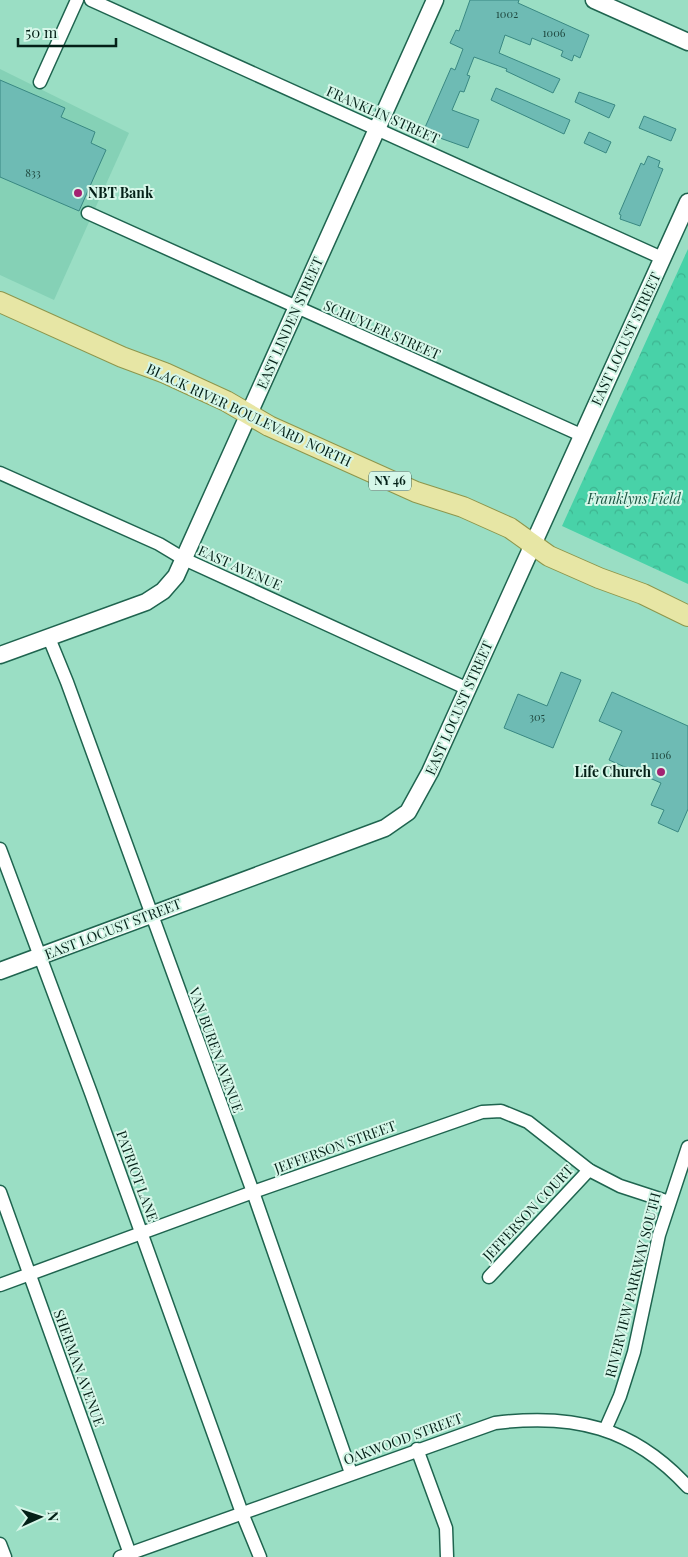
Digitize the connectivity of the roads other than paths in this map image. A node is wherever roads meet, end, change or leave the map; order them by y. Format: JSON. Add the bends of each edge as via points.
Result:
{"nodes":[{"id":1,"x":77,"y":0,"type":"edge"},
{"id":2,"x":91,"y":0,"type":"edge"},
{"id":3,"x":435,"y":0,"type":"edge"},
{"id":4,"x":594,"y":0,"type":"edge"},
{"id":5,"x":688,"y":42,"type":"edge"},
{"id":6,"x":40,"y":82,"type":"dead end"},
{"id":7,"x":378,"y":128,"type":"junction"},
{"id":8,"x":688,"y":202,"type":"edge"},
{"id":9,"x":88,"y":213,"type":"dead end"},
{"id":10,"x":662,"y":258,"type":"junction"},
{"id":11,"x":0,"y":302,"type":"edge"},
{"id":12,"x":297,"y":308,"type":"junction"},
{"id":13,"x":248,"y":416,"type":"junction"},
{"id":14,"x":581,"y":435,"type":"junction"},
{"id":15,"x":0,"y":474,"type":"edge"},
{"id":16,"x":532,"y":545,"type":"junction"},
{"id":17,"x":184,"y":560,"type":"junction"},
{"id":18,"x":688,"y":616,"type":"edge"},
{"id":19,"x":49,"y":638,"type":"junction"},
{"id":20,"x":0,"y":655,"type":"edge"},
{"id":21,"x":468,"y":689,"type":"junction"},
{"id":22,"x":0,"y":849,"type":"edge"},
{"id":23,"x":151,"y":914,"type":"junction"},
{"id":24,"x":40,"y":956,"type":"junction"},
{"id":25,"x":0,"y":971,"type":"edge"},
{"id":26,"x":688,"y":1147,"type":"edge"},
{"id":27,"x":589,"y":1170,"type":"junction"},
{"id":28,"x":0,"y":1192,"type":"edge"},
{"id":29,"x":252,"y":1192,"type":"junction"},
{"id":30,"x":669,"y":1202,"type":"junction"},
{"id":31,"x":142,"y":1234,"type":"junction"},
{"id":32,"x":30,"y":1275,"type":"junction"},
{"id":33,"x":489,"y":1277,"type":"dead end"},
{"id":34,"x":0,"y":1285,"type":"edge"},
{"id":35,"x":605,"y":1430,"type":"junction"},
{"id":36,"x":417,"y":1450,"type":"junction"},
{"id":37,"x":351,"y":1474,"type":"junction"},
{"id":38,"x":688,"y":1487,"type":"edge"},
{"id":39,"x":242,"y":1513,"type":"junction"},
{"id":40,"x":0,"y":1544,"type":"edge"},
{"id":41,"x":125,"y":1555,"type":"edge"},
{"id":42,"x":4,"y":1557,"type":"edge"},
{"id":43,"x":260,"y":1557,"type":"edge"},
{"id":44,"x":447,"y":1557,"type":"edge"}],
"edges":[{"from":1,"to":6,"type":"street"},
{"from":2,"to":7,"type":"street","name":"FRANKLIN STREET"},
{"from":3,"to":7,"type":"street","name":"EAST LINDEN STREET"},
{"from":4,"to":5,"type":"street"},
{"from":7,"to":10,"type":"street","name":"FRANKLIN STREET"},
{"from":7,"to":12,"type":"street","name":"EAST LINDEN STREET"},
{"from":8,"to":10,"type":"street","name":"EAST LOCUST STREET"},
{"from":9,"to":12,"type":"street","name":"SCHUYLER STREET"},
{"from":10,"to":14,"type":"street","name":"EAST LOCUST STREET"},
{"from":11,"to":13,"type":"main road","name":"BLACK RIVER BOULEVARD NORTH","number":"NY 46","via":[[174,377],[226,401]]},
{"from":12,"to":13,"type":"street","name":"EAST LINDEN STREET"},
{"from":12,"to":14,"type":"street","name":"SCHUYLER STREET"},
{"from":13,"to":16,"type":"main road","name":"BLACK RIVER BOULEVARD NORTH","number":"NY 46","via":[[416,492],[510,528]]},
{"from":13,"to":17,"type":"street","name":"EAST LINDEN STREET"},
{"from":14,"to":16,"type":"street","name":"EAST LOCUST STREET"},
{"from":15,"to":17,"type":"street","name":"EAST AVENUE","via":[[159,544]]},
{"from":16,"to":18,"type":"main road","name":"BLACK RIVER BOULEVARD NORTH","number":"NY 46","via":[[549,556]]},
{"from":16,"to":21,"type":"street","name":"EAST LOCUST STREET"},
{"from":17,"to":19,"type":"street","name":"EAST LINDEN STREET","via":[[163,591],[146,602]]},
{"from":17,"to":21,"type":"street","name":"EAST AVENUE"},
{"from":19,"to":20,"type":"street","name":"EAST LINDEN STREET"},
{"from":19,"to":23,"type":"street","name":"VAN BUREN AVENUE","via":[[68,682]]},
{"from":21,"to":23,"type":"street","name":"EAST LOCUST STREET","via":[[418,795],[399,820],[362,837]]},
{"from":22,"to":24,"type":"street","name":"PATRIOT LANE"},
{"from":23,"to":24,"type":"street","name":"EAST LOCUST STREET"},
{"from":23,"to":29,"type":"street","name":"VAN BUREN AVENUE"},
{"from":24,"to":25,"type":"street","name":"EAST LOCUST STREET"},
{"from":24,"to":31,"type":"street","name":"PATRIOT LANE"},
{"from":26,"to":30,"type":"street","name":"RIVERVIEW PARKWAY SOUTH"},
{"from":27,"to":29,"type":"street","name":"JEFFERSON STREET","via":[[528,1122],[501,1111],[482,1112]]},
{"from":27,"to":30,"type":"street","name":"JEFFERSON STREET","via":[[620,1186]]},
{"from":27,"to":33,"type":"street","name":"JEFFERSON COURT"},
{"from":28,"to":32,"type":"street","name":"SHERMAN AVENUE"},
{"from":29,"to":31,"type":"street","name":"JEFFERSON STREET"},
{"from":29,"to":37,"type":"street","name":"VAN BUREN AVENUE"},
{"from":30,"to":35,"type":"street","name":"RIVERVIEW PARKWAY SOUTH","via":[[634,1352]]},
{"from":31,"to":32,"type":"street","name":"JEFFERSON STREET"},
{"from":31,"to":39,"type":"street","name":"PATRIOT LANE"},
{"from":32,"to":34,"type":"street","name":"JEFFERSON STREET"},
{"from":32,"to":41,"type":"street","name":"SHERMAN AVENUE"},
{"from":35,"to":36,"type":"street","name":"OAKWOOD STREET","via":[[564,1420],[527,1419],[495,1423]]},
{"from":35,"to":38,"type":"street","name":"OAKWOOD STREET","via":[[647,1452],[673,1470]]},
{"from":36,"to":37,"type":"street","name":"OAKWOOD STREET"},
{"from":36,"to":44,"type":"street","via":[[446,1528]]},
{"from":37,"to":39,"type":"street","name":"OAKWOOD STREET"},
{"from":39,"to":41,"type":"street","name":"OAKWOOD STREET"},
{"from":39,"to":43,"type":"street","name":"PATRIOT LANE"},
{"from":40,"to":42,"type":"street"}]}
